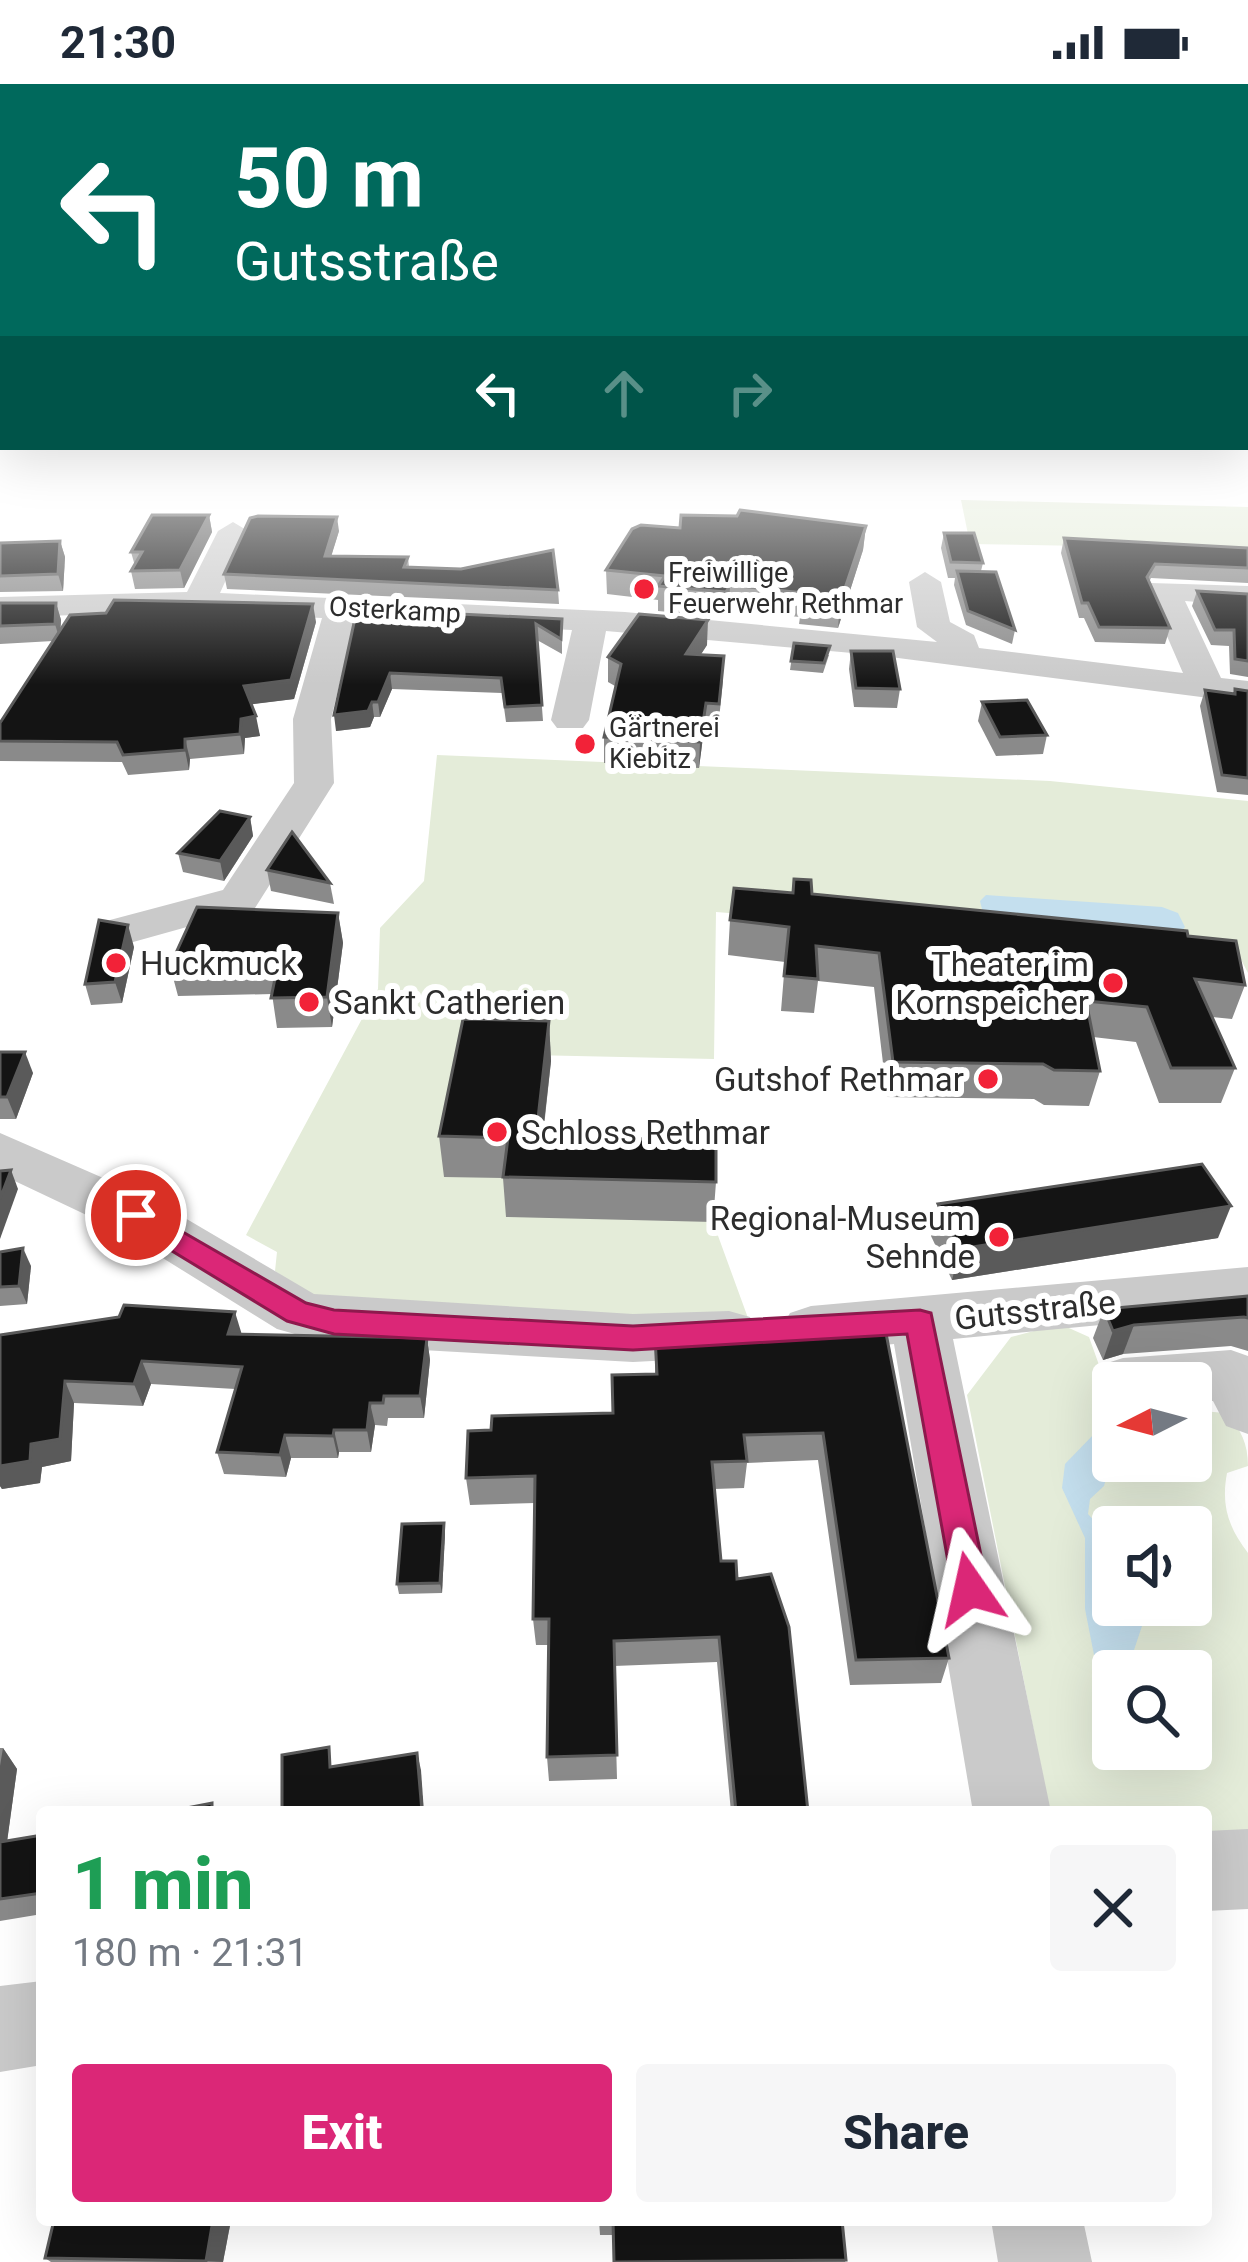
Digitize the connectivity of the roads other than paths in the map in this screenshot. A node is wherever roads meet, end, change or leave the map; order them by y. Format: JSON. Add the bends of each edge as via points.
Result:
{"nodes":[{"id":1,"x":233,"y":531,"type":"dead end"},
{"id":2,"x":925,"y":582,"type":"dead end"},
{"id":3,"x":1248,"y":596,"type":"edge"},
{"id":4,"x":199,"y":602,"type":"junction"},
{"id":5,"x":342,"y":606,"type":"junction"},
{"id":6,"x":0,"y":607,"type":"edge"},
{"id":7,"x":591,"y":620,"type":"junction"},
{"id":8,"x":962,"y":656,"type":"junction"},
{"id":9,"x":1208,"y":688,"type":"junction"},
{"id":10,"x":1248,"y":692,"type":"edge"},
{"id":11,"x":570,"y":720,"type":"dead end"},
{"id":12,"x":126,"y":929,"type":"edge"},
{"id":13,"x":0,"y":1152,"type":"edge"},
{"id":14,"x":1220,"y":1292,"type":"edge"},
{"id":15,"x":920,"y":1322,"type":"junction"},
{"id":16,"x":1212,"y":1385,"type":"edge"},
{"id":17,"x":1242,"y":1386,"type":"edge"},
{"id":18,"x":1011,"y":1806,"type":"edge"},
{"id":19,"x":1248,"y":1870,"type":"edge"},
{"id":20,"x":1212,"y":1871,"type":"edge"},
{"id":21,"x":36,"y":2024,"type":"edge"},
{"id":22,"x":0,"y":2030,"type":"edge"},
{"id":23,"x":1038,"y":2226,"type":"edge"},
{"id":24,"x":1045,"y":2262,"type":"edge"}],
"edges":[{"from":1,"to":4,"type":"street"},
{"from":2,"to":8,"type":"street","via":[[934,627],[962,642]]},
{"from":3,"to":9,"type":"street","via":[[1163,590]]},
{"from":4,"to":5,"type":"street","name":"Osterkamp"},
{"from":4,"to":6,"type":"street","name":"Osterkamp"},
{"from":5,"to":7,"type":"street","name":"Osterkamp"},
{"from":5,"to":12,"type":"street","via":[[312,719],[314,783],[239,899]]},
{"from":7,"to":8,"type":"street","name":"Osterkamp"},
{"from":7,"to":11,"type":"street"},
{"from":8,"to":9,"type":"street","name":"Osterkamp"},
{"from":9,"to":10,"type":"street","name":"Osterkamp"},
{"from":13,"to":15,"type":"street","name":"Gutsstraße","via":[[136,1215],[298,1313],[334,1322],[633,1338]]},
{"from":14,"to":15,"type":"street","name":"Gutsstraße"},
{"from":14,"to":17,"type":"street"},
{"from":15,"to":18,"type":"street"},
{"from":16,"to":17,"type":"street"},
{"from":19,"to":20,"type":"street"},
{"from":21,"to":22,"type":"street"},
{"from":23,"to":24,"type":"street"}]}
